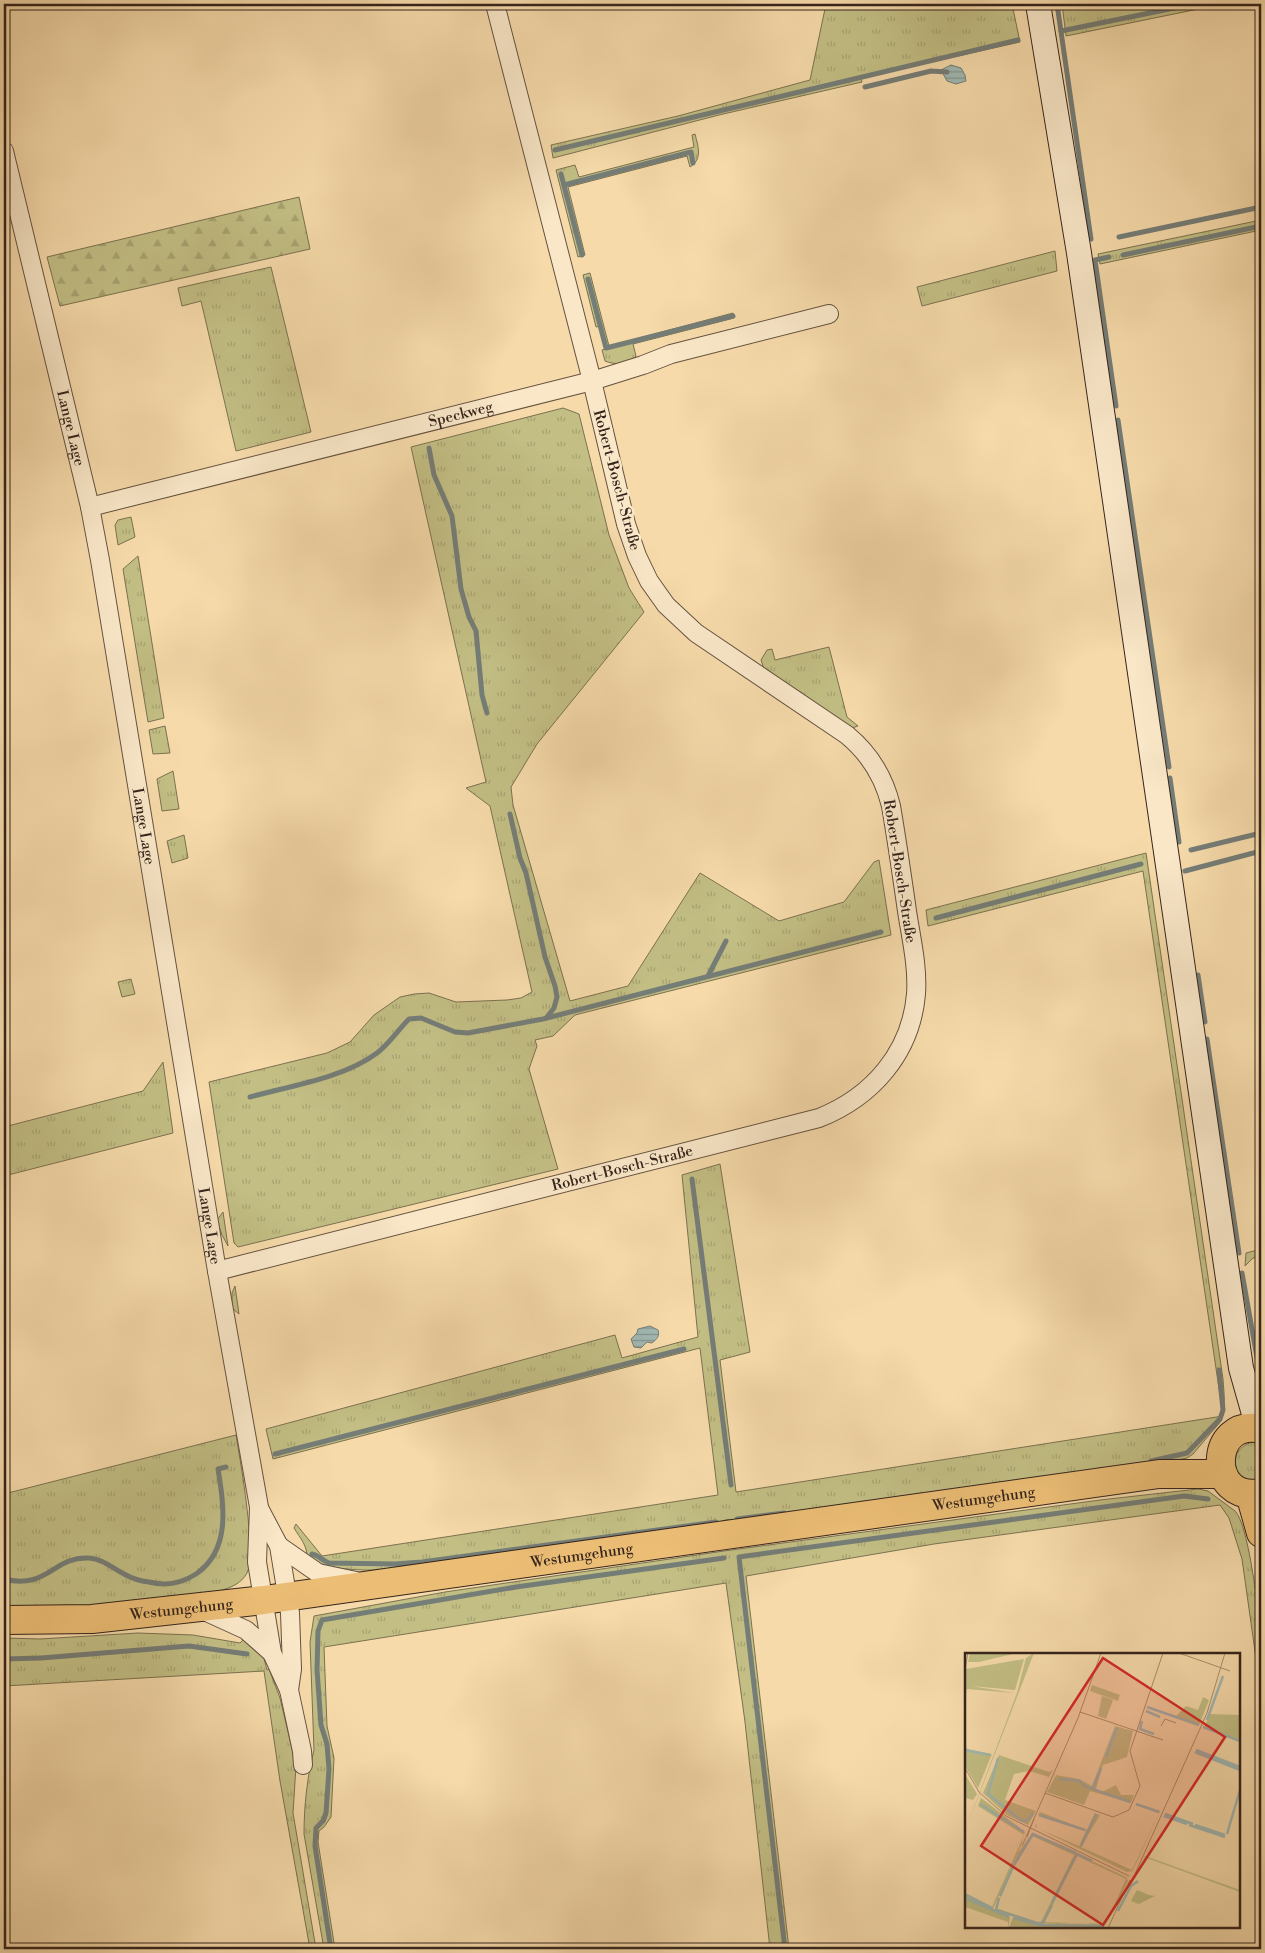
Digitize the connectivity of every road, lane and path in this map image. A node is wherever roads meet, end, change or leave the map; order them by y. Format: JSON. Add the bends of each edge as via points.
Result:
{"nodes":[{"id":1,"x":495,"y":4,"type":"edge"},
{"id":2,"x":1038,"y":4,"type":"edge"},
{"id":3,"x":4,"y":151,"type":"edge"},
{"id":4,"x":829,"y":314,"type":"dead end"},
{"id":5,"x":592,"y":381,"type":"junction"},
{"id":6,"x":90,"y":508,"type":"junction"},
{"id":7,"x":217,"y":1271,"type":"junction"},
{"id":8,"x":1253,"y":1429,"type":"edge"},
{"id":9,"x":1222,"y":1464,"type":"junction"},
{"id":10,"x":1256,"y":1494,"type":"edge"},
{"id":11,"x":259,"y":1507,"type":"junction"},
{"id":12,"x":1261,"y":1533,"type":"edge"},
{"id":13,"x":279,"y":1546,"type":"junction"},
{"id":14,"x":374,"y":1585,"type":"junction"},
{"id":15,"x":275,"y":1598,"type":"junction"},
{"id":16,"x":197,"y":1608,"type":"junction"},
{"id":17,"x":4,"y":1620,"type":"edge"},
{"id":18,"x":272,"y":1653,"type":"junction"},
{"id":19,"x":289,"y":1690,"type":"junction"},
{"id":20,"x":303,"y":1765,"type":"dead end"}],
"edges":[{"from":1,"to":5,"type":"street","name":"Robert-Bosch-Straße"},
{"from":2,"to":8,"type":"main road","via":[[1079,253],[1241,1368]]},
{"from":3,"to":6,"type":"street","name":"Lange Lage"},
{"from":4,"to":5,"type":"street","name":"Speckweg","via":[[671,354]]},
{"from":5,"to":6,"type":"street","name":"Speckweg"},
{"from":5,"to":7,"type":"street","name":"Robert-Bosch-Straße","via":[[626,524],[642,570],[657,593],[696,633],[851,739],[866,752],[887,789],[916,976],[914,1008],[905,1037],[891,1064],[873,1085],[852,1102],[819,1118]]},
{"from":6,"to":7,"type":"street","name":"Lange Lage"},
{"from":7,"to":11,"type":"street","name":"Lange Lage"},
{"from":8,"to":9,"type":"main road","via":[[1228,1440]]},
{"from":9,"to":10,"type":"main road","via":[[1234,1488]]},
{"from":9,"to":14,"type":"main road","name":"Westumgehung"},
{"from":10,"to":12,"type":"main road"},
{"from":11,"to":13,"type":"street","name":"Lange Lage"},
{"from":11,"to":15,"type":"street","name":"Lange Lage","via":[[257,1562]]},
{"from":13,"to":14,"type":"street","name":"Lange Lage","via":[[318,1573]]},
{"from":13,"to":15,"type":"street","name":"Lange Lage"},
{"from":14,"to":15,"type":"main road","name":"Westumgehung"},
{"from":15,"to":16,"type":"main road","name":"Westumgehung"},
{"from":15,"to":18,"type":"street"},
{"from":15,"to":19,"type":"street","via":[[290,1614],[292,1669]]},
{"from":16,"to":17,"type":"main road","name":"Westumgehung","via":[[92,1619]]},
{"from":16,"to":18,"type":"street","via":[[246,1630]]},
{"from":18,"to":19,"type":"street"},
{"from":19,"to":20,"type":"street"}]}
